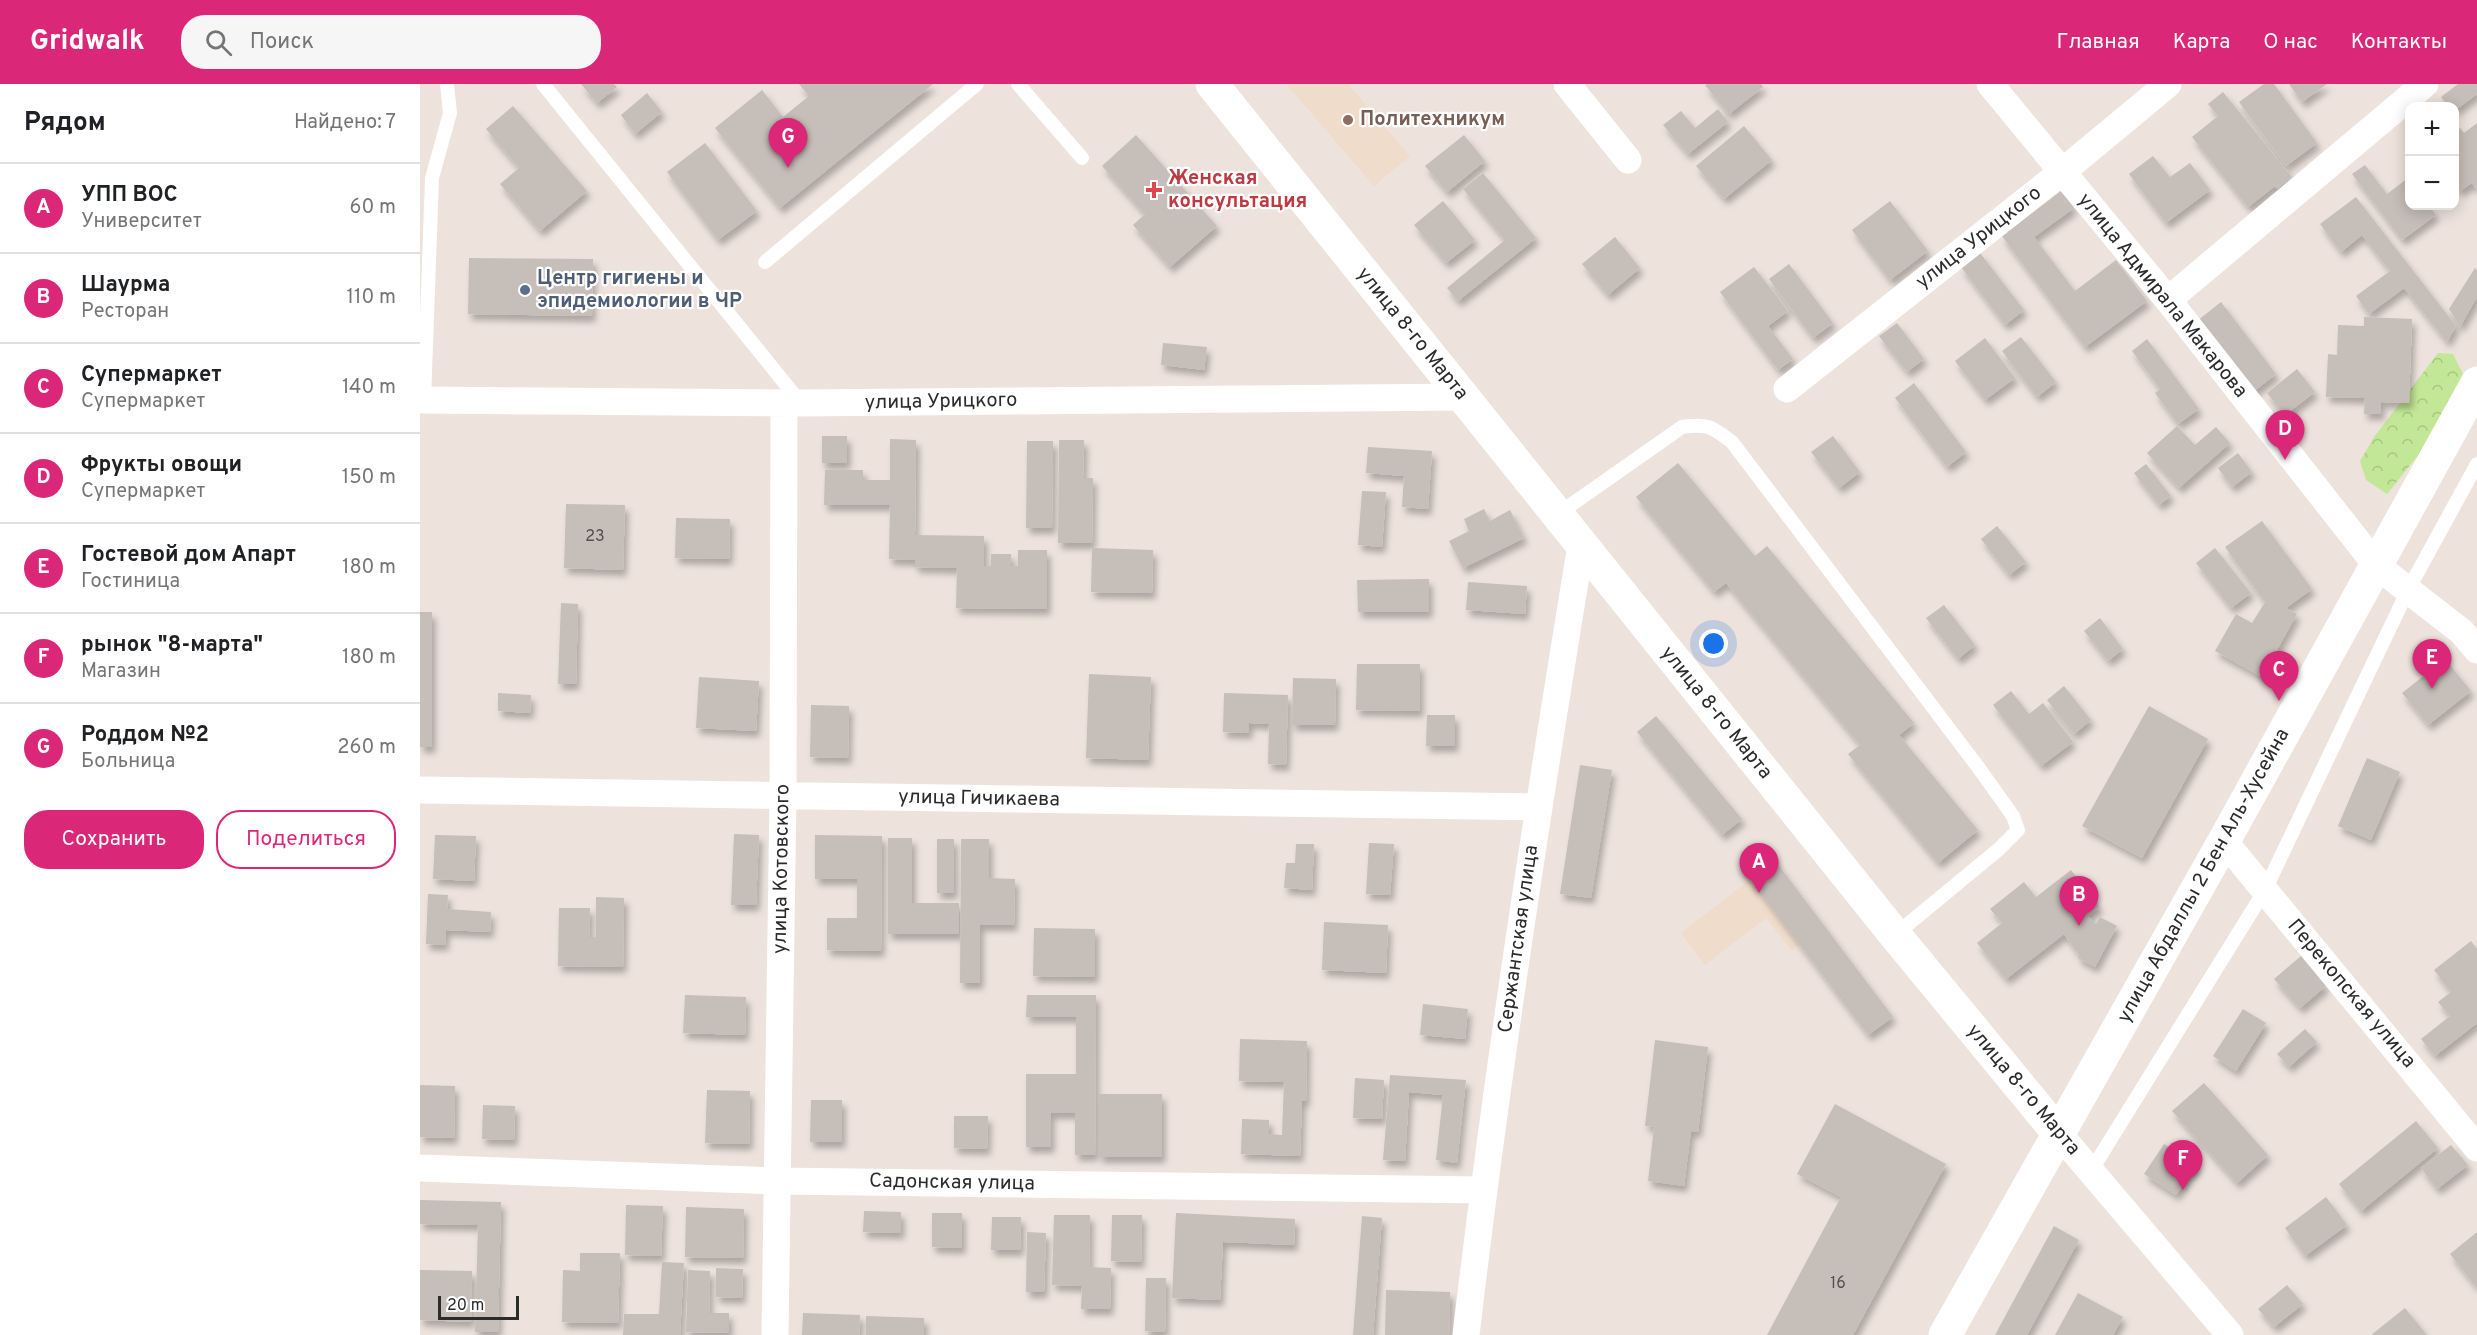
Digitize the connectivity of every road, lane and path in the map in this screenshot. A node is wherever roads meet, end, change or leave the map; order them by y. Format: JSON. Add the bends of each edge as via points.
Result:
{"nodes":[{"id":1,"x":447,"y":84,"type":"edge"},
{"id":2,"x":543,"y":84,"type":"edge"},
{"id":3,"x":976,"y":84,"type":"edge"},
{"id":4,"x":1018,"y":84,"type":"edge"},
{"id":5,"x":1212,"y":84,"type":"edge"},
{"id":6,"x":1567,"y":84,"type":"edge"},
{"id":7,"x":1989,"y":84,"type":"edge"},
{"id":8,"x":2168,"y":84,"type":"edge"},
{"id":9,"x":2425,"y":84,"type":"edge"},
{"id":10,"x":1082,"y":158,"type":"dead end"},
{"id":11,"x":1628,"y":160,"type":"dead end"},
{"id":12,"x":2062,"y":172,"type":"junction"},
{"id":13,"x":765,"y":262,"type":"dead end"},
{"id":14,"x":2168,"y":300,"type":"junction"},
{"id":15,"x":2477,"y":383,"type":"edge"},
{"id":16,"x":1787,"y":389,"type":"dead end"},
{"id":17,"x":1463,"y":397,"type":"junction"},
{"id":18,"x":422,"y":400,"type":"edge"},
{"id":19,"x":793,"y":404,"type":"junction"},
{"id":20,"x":2477,"y":464,"type":"edge"},
{"id":21,"x":1558,"y":514,"type":"junction"},
{"id":22,"x":1581,"y":545,"type":"junction"},
{"id":23,"x":2377,"y":566,"type":"junction"},
{"id":24,"x":2408,"y":590,"type":"junction"},
{"id":25,"x":2477,"y":651,"type":"edge"},
{"id":26,"x":420,"y":790,"type":"edge"},
{"id":27,"x":783,"y":796,"type":"junction"},
{"id":28,"x":1538,"y":807,"type":"junction"},
{"id":29,"x":2224,"y":841,"type":"junction"},
{"id":30,"x":2265,"y":890,"type":"junction"},
{"id":31,"x":1894,"y":935,"type":"junction"},
{"id":32,"x":2060,"y":1135,"type":"junction"},
{"id":33,"x":2477,"y":1148,"type":"edge"},
{"id":34,"x":420,"y":1168,"type":"edge"},
{"id":35,"x":2091,"y":1171,"type":"junction"},
{"id":36,"x":777,"y":1181,"type":"junction"},
{"id":37,"x":1483,"y":1190,"type":"junction"},
{"id":38,"x":775,"y":1335,"type":"edge"},
{"id":39,"x":1466,"y":1335,"type":"edge"},
{"id":40,"x":1945,"y":1335,"type":"edge"},
{"id":41,"x":2230,"y":1335,"type":"edge"}],
"edges":[{"from":1,"to":18,"type":"lane","via":[[450,113],[432,178]]},
{"from":2,"to":19,"type":"lane"},
{"from":3,"to":13,"type":"lane"},
{"from":4,"to":10,"type":"lane"},
{"from":5,"to":17,"type":"street","name":"улица 8-го Марта"},
{"from":6,"to":11,"type":"street"},
{"from":7,"to":12,"type":"street","name":"улица Адмирала Макарова"},
{"from":8,"to":12,"type":"street","name":"улица Урицкого"},
{"from":9,"to":14,"type":"street"},
{"from":12,"to":14,"type":"street","name":"улица Адмирала Макарова"},
{"from":12,"to":16,"type":"street","name":"улица Урицкого"},
{"from":14,"to":23,"type":"street","name":"улица Адмирала Макарова"},
{"from":15,"to":23,"type":"street","name":"улица Абдаллы 2 Бен Аль-Хусейна"},
{"from":17,"to":19,"type":"street","name":"улица Урицкого"},
{"from":17,"to":21,"type":"street","name":"улица 8-го Марта"},
{"from":18,"to":19,"type":"street","name":"улица Урицкого"},
{"from":19,"to":27,"type":"street","name":"улица Котовского"},
{"from":20,"to":24,"type":"lane"},
{"from":21,"to":22,"type":"street","name":"улица 8-го Марта"},
{"from":21,"to":31,"type":"lane","via":[[1682,427],[1710,426],[1732,442],[1978,767],[2013,816],[2018,830]]},
{"from":22,"to":28,"type":"street","name":"Сержантская улица"},
{"from":22,"to":31,"type":"street","name":"улица 8-го Марта"},
{"from":23,"to":24,"type":"street","name":"улица Адмирала Макарова"},
{"from":23,"to":29,"type":"street","name":"улица Абдаллы 2 Бен Аль-Хусейна"},
{"from":24,"to":25,"type":"street","name":"улица Адмирала Макарова","via":[[2462,632]]},
{"from":24,"to":30,"type":"lane"},
{"from":26,"to":27,"type":"street","name":"улица Гичикаева"},
{"from":27,"to":28,"type":"street","name":"улица Гичикаева"},
{"from":27,"to":36,"type":"street","name":"улица Котовского"},
{"from":28,"to":37,"type":"street","name":"Сержантская улица"},
{"from":29,"to":30,"type":"street","name":"Перекопская улица"},
{"from":29,"to":32,"type":"street","name":"улица Абдаллы 2 Бен Аль-Хусейна"},
{"from":30,"to":33,"type":"street","name":"Перекопская улица"},
{"from":30,"to":35,"type":"lane"},
{"from":31,"to":32,"type":"street","name":"улица 8-го Марта"},
{"from":32,"to":35,"type":"street","name":"улица 8-го Марта"},
{"from":32,"to":40,"type":"street","name":"улица Абдаллы 2 Бен Аль-Хусейна"},
{"from":34,"to":36,"type":"street","name":"Садонская улица"},
{"from":35,"to":41,"type":"street","name":"улица 8-го Марта"},
{"from":36,"to":37,"type":"street","name":"Садонская улица"},
{"from":36,"to":38,"type":"street","name":"улица Котовского"},
{"from":37,"to":39,"type":"street","name":"Сержантская улица"}]}
